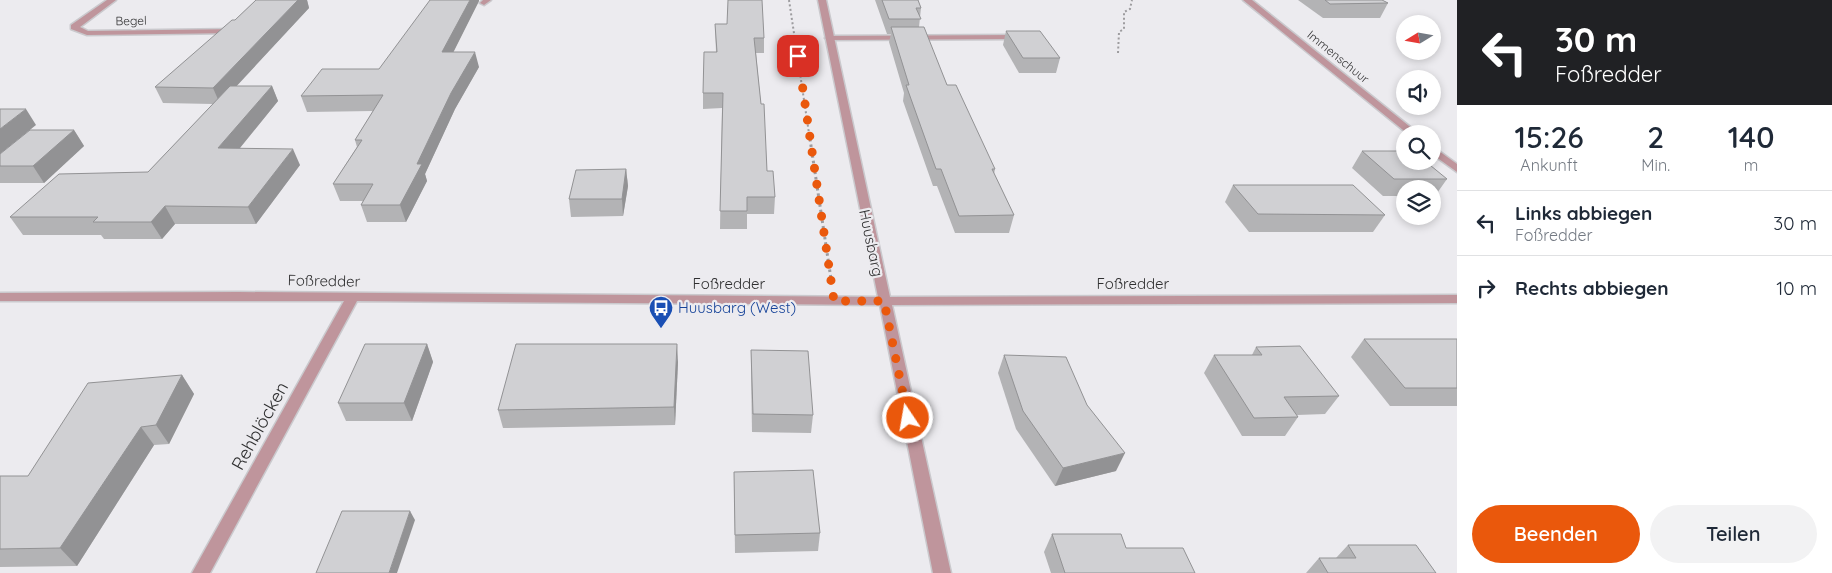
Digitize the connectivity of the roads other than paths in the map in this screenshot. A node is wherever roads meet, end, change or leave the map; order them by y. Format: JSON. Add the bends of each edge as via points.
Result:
{"nodes":[{"id":1,"x":112,"y":0,"type":"edge"},
{"id":2,"x":822,"y":0,"type":"edge"},
{"id":3,"x":1247,"y":0,"type":"edge"},
{"id":4,"x":237,"y":31,"type":"edge"},
{"id":5,"x":1016,"y":37,"type":"edge"},
{"id":6,"x":829,"y":38,"type":"junction"},
{"id":7,"x":1403,"y":125,"type":"edge"},
{"id":8,"x":1441,"y":156,"type":"edge"},
{"id":9,"x":1457,"y":169,"type":"edge"},
{"id":10,"x":0,"y":297,"type":"edge"},
{"id":11,"x":352,"y":298,"type":"junction"},
{"id":12,"x":1457,"y":299,"type":"edge"},
{"id":13,"x":884,"y":301,"type":"junction"},
{"id":14,"x":201,"y":573,"type":"edge"},
{"id":15,"x":942,"y":573,"type":"edge"}],
"edges":[{"from":1,"to":4,"type":"street","name":"Begel","via":[[74,27],[87,33]]},
{"from":2,"to":6,"type":"street","name":"Huusbarg"},
{"from":3,"to":7,"type":"street","name":"Immenschuur"},
{"from":5,"to":6,"type":"street"},
{"from":6,"to":13,"type":"street","name":"Huusbarg"},
{"from":8,"to":9,"type":"street"},
{"from":10,"to":11,"type":"street","name":"Foßredder"},
{"from":11,"to":13,"type":"street","name":"Foßredder"},
{"from":11,"to":14,"type":"street","name":"Rehblöcken"},
{"from":12,"to":13,"type":"street","name":"Foßredder"},
{"from":13,"to":15,"type":"street","name":"Huusbarg"}]}
